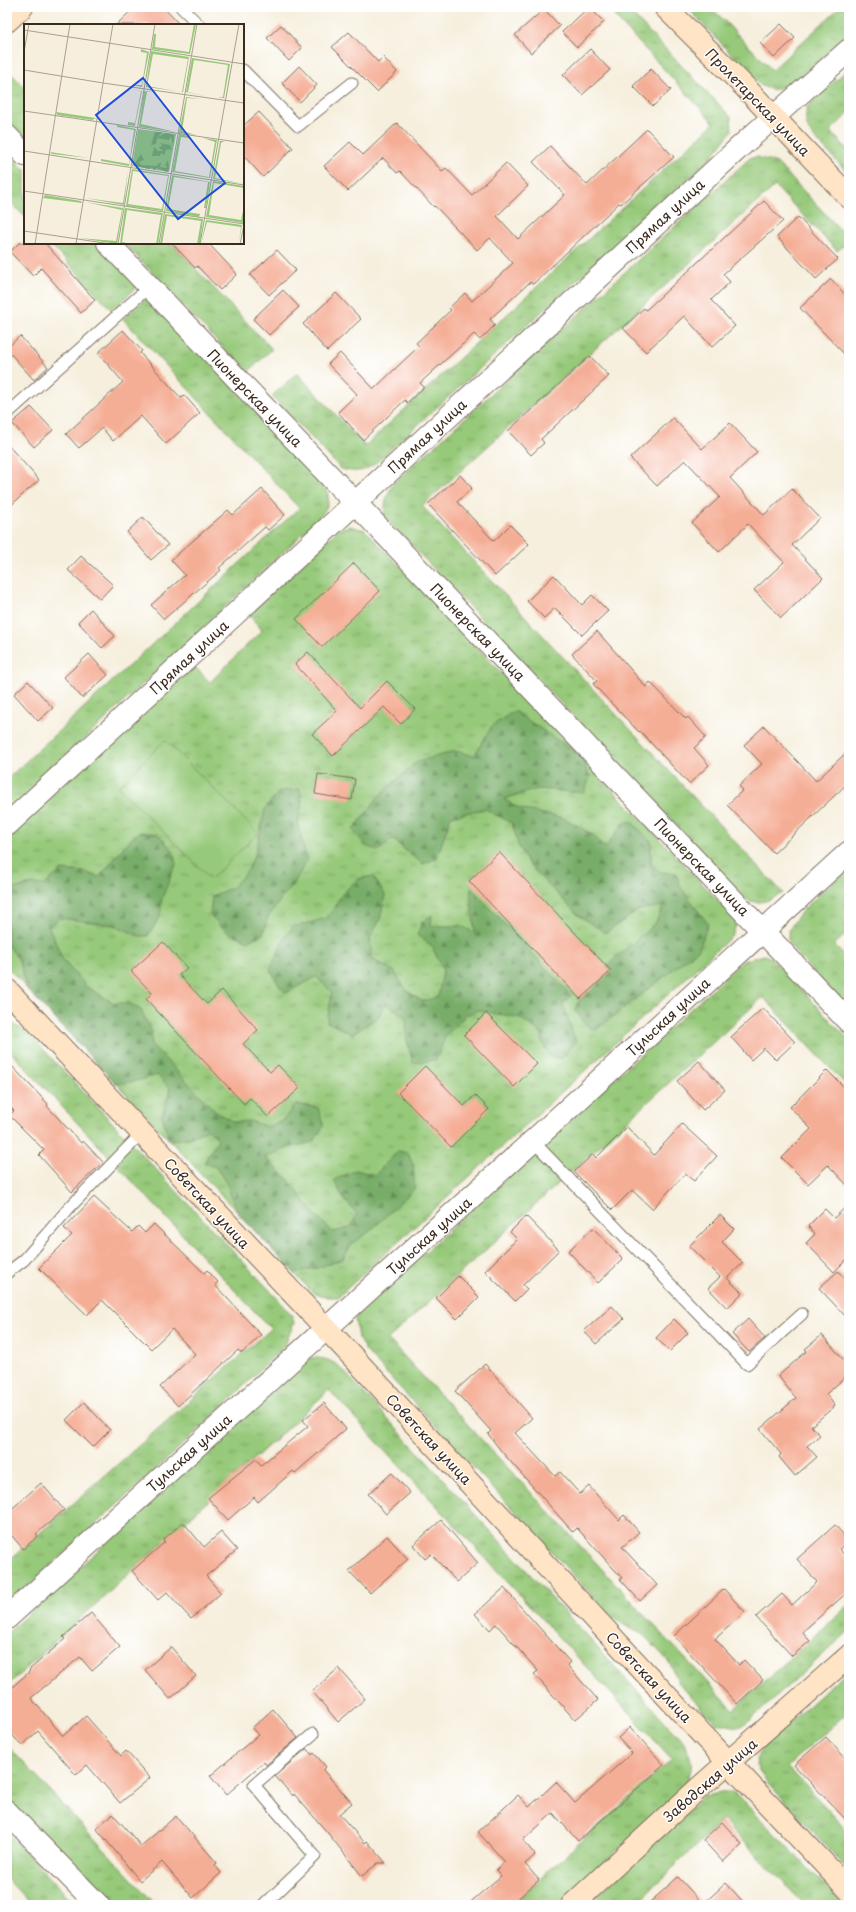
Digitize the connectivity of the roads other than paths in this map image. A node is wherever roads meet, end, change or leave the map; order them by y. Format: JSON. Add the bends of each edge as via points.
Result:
{"nodes":[{"id":1,"x":22,"y":7,"type":"edge"},
{"id":2,"x":181,"y":7,"type":"edge"},
{"id":3,"x":665,"y":7,"type":"edge"},
{"id":4,"x":7,"y":21,"type":"edge"},
{"id":5,"x":198,"y":24,"type":"edge"},
{"id":6,"x":849,"y":50,"type":"edge"},
{"id":7,"x":244,"y":71,"type":"edge"},
{"id":8,"x":352,"y":83,"type":"dead end"},
{"id":9,"x":773,"y":118,"type":"junction"},
{"id":10,"x":7,"y":136,"type":"edge"},
{"id":11,"x":24,"y":154,"type":"edge"},
{"id":12,"x":849,"y":197,"type":"edge"},
{"id":13,"x":109,"y":244,"type":"edge"},
{"id":14,"x":149,"y":287,"type":"junction"},
{"id":15,"x":7,"y":414,"type":"edge"},
{"id":16,"x":355,"y":503,"type":"junction"},
{"id":17,"x":7,"y":825,"type":"edge"},
{"id":18,"x":849,"y":852,"type":"edge"},
{"id":19,"x":763,"y":930,"type":"junction"},
{"id":20,"x":7,"y":990,"type":"edge"},
{"id":21,"x":849,"y":1022,"type":"edge"},
{"id":22,"x":142,"y":1133,"type":"junction"},
{"id":23,"x":533,"y":1141,"type":"junction"},
{"id":24,"x":7,"y":1273,"type":"edge"},
{"id":25,"x":802,"y":1314,"type":"dead end"},
{"id":26,"x":326,"y":1329,"type":"junction"},
{"id":27,"x":7,"y":1618,"type":"edge"},
{"id":28,"x":849,"y":1656,"type":"edge"},
{"id":29,"x":313,"y":1734,"type":"dead end"},
{"id":30,"x":729,"y":1763,"type":"junction"},
{"id":31,"x":7,"y":1812,"type":"edge"},
{"id":32,"x":849,"y":1890,"type":"edge"},
{"id":33,"x":98,"y":1905,"type":"edge"},
{"id":34,"x":264,"y":1905,"type":"edge"},
{"id":35,"x":572,"y":1905,"type":"edge"}],
"edges":[{"from":1,"to":4,"type":"street"},
{"from":2,"to":5,"type":"lane"},
{"from":3,"to":9,"type":"street","name":"Пролетарская улица"},
{"from":6,"to":9,"type":"street","name":"Прямая улица"},
{"from":7,"to":8,"type":"lane","via":[[298,126]]},
{"from":9,"to":12,"type":"street","name":"Пролетарская улица"},
{"from":9,"to":16,"type":"street","name":"Прямая улица"},
{"from":10,"to":11,"type":"street"},
{"from":13,"to":14,"type":"street","name":"Пионерская улица"},
{"from":14,"to":15,"type":"lane"},
{"from":14,"to":16,"type":"street","name":"Пионерская улица"},
{"from":16,"to":17,"type":"street","name":"Прямая улица"},
{"from":16,"to":19,"type":"street","name":"Пионерская улица"},
{"from":18,"to":19,"type":"street","name":"Тульская улица"},
{"from":19,"to":21,"type":"street","name":"Пионерская улица"},
{"from":19,"to":23,"type":"street","name":"Тульская улица"},
{"from":20,"to":22,"type":"street","name":"Советская улица"},
{"from":22,"to":24,"type":"lane","via":[[70,1207],[24,1260]]},
{"from":22,"to":26,"type":"street","name":"Советская улица"},
{"from":23,"to":25,"type":"lane","via":[[747,1364]]},
{"from":23,"to":26,"type":"street","name":"Тульская улица"},
{"from":26,"to":27,"type":"street","name":"Тульская улица"},
{"from":26,"to":30,"type":"street","name":"Советская улица"},
{"from":28,"to":30,"type":"street","name":"Заводская улица"},
{"from":29,"to":34,"type":"lane","via":[[254,1785],[315,1856]]},
{"from":30,"to":32,"type":"street","name":"Советская улица"},
{"from":30,"to":35,"type":"street","name":"Заводская улица"},
{"from":31,"to":33,"type":"street"}]}
